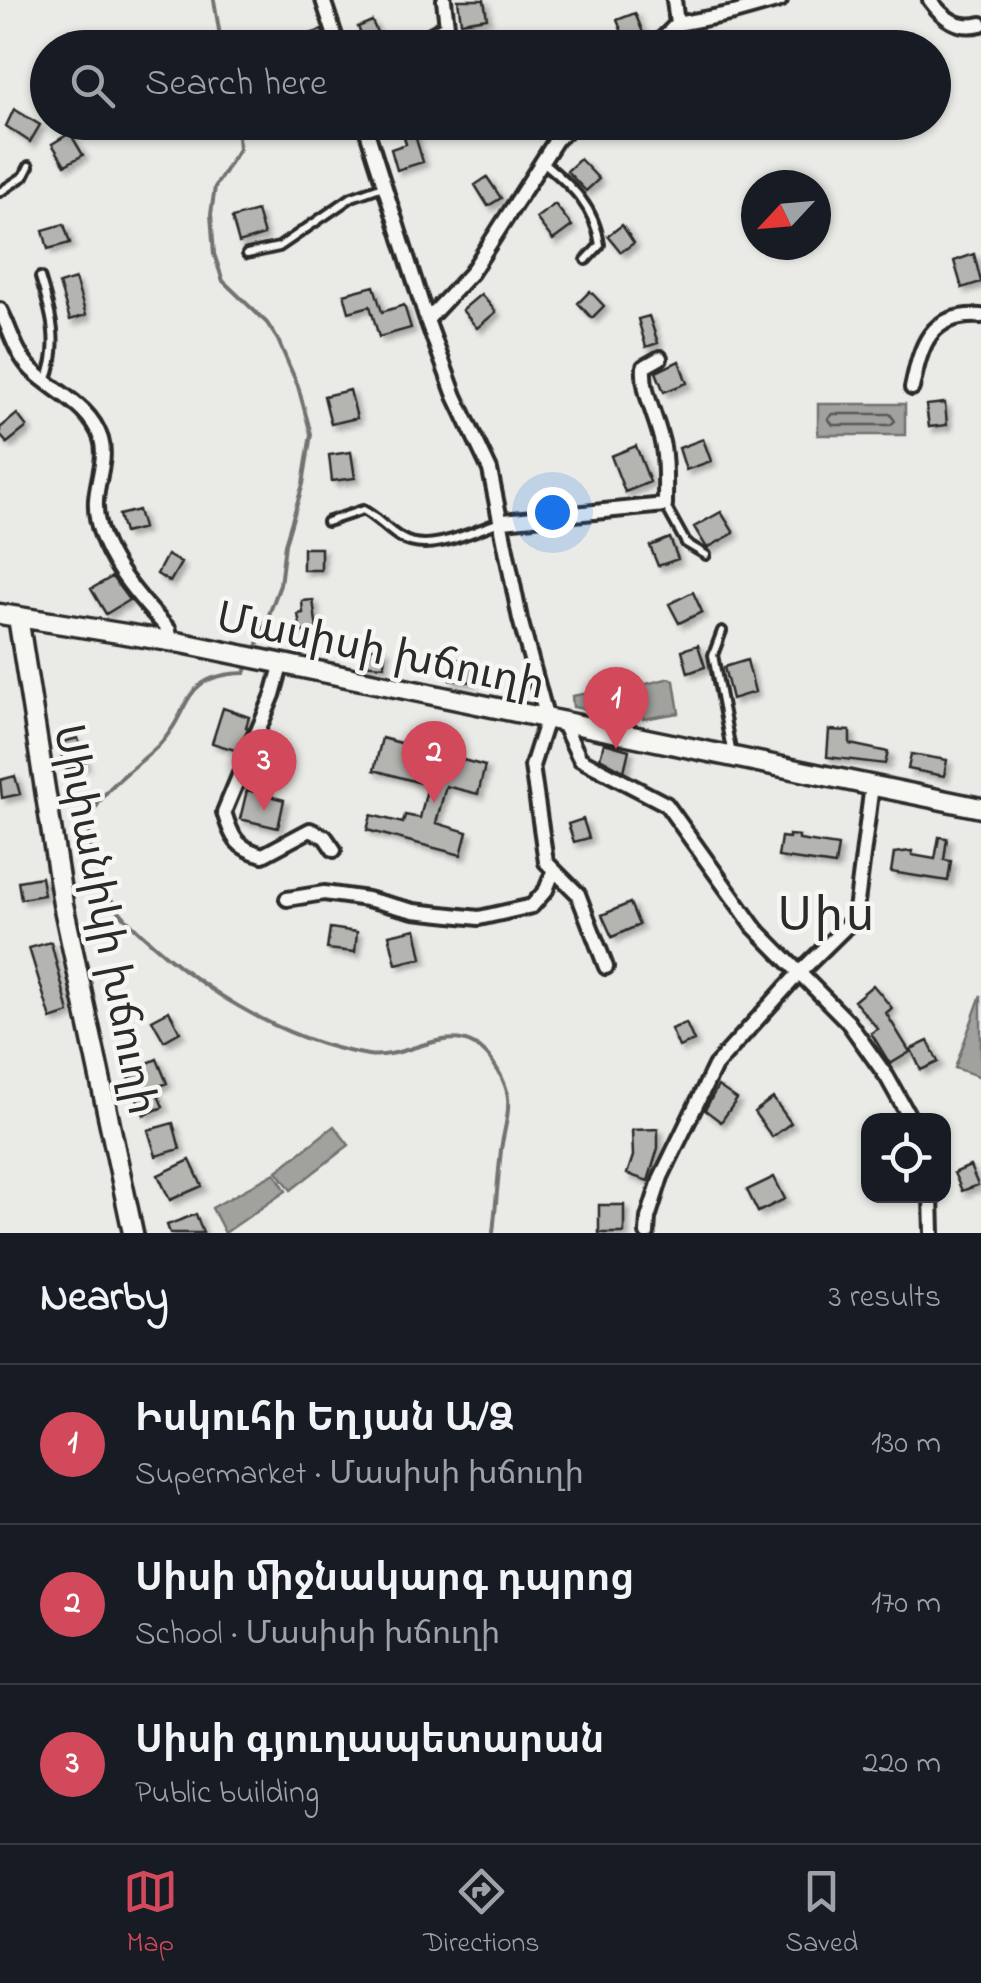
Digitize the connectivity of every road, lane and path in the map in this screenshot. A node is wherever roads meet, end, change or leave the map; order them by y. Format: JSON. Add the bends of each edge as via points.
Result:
{"nodes":[{"id":1,"x":323,"y":0,"type":"edge"},
{"id":2,"x":444,"y":0,"type":"edge"},
{"id":3,"x":674,"y":0,"type":"edge"},
{"id":4,"x":780,"y":0,"type":"edge"},
{"id":5,"x":930,"y":0,"type":"edge"},
{"id":6,"x":677,"y":24,"type":"junction"},
{"id":7,"x":981,"y":24,"type":"edge"},
{"id":8,"x":333,"y":30,"type":"edge"},
{"id":9,"x":439,"y":30,"type":"edge"},
{"id":10,"x":671,"y":30,"type":"edge"},
{"id":11,"x":370,"y":140,"type":"edge"},
{"id":12,"x":556,"y":140,"type":"edge"},
{"id":13,"x":542,"y":162,"type":"junction"},
{"id":14,"x":29,"y":166,"type":"dead end"},
{"id":15,"x":384,"y":186,"type":"junction"},
{"id":16,"x":0,"y":192,"type":"edge"},
{"id":17,"x":247,"y":254,"type":"dead end"},
{"id":18,"x":586,"y":260,"type":"dead end"},
{"id":19,"x":40,"y":277,"type":"dead end"},
{"id":20,"x":0,"y":310,"type":"edge"},
{"id":21,"x":981,"y":316,"type":"edge"},
{"id":22,"x":427,"y":320,"type":"junction"},
{"id":23,"x":660,"y":358,"type":"dead end"},
{"id":24,"x":46,"y":382,"type":"junction"},
{"id":25,"x":912,"y":388,"type":"dead end"},
{"id":26,"x":665,"y":505,"type":"junction"},
{"id":27,"x":502,"y":521,"type":"junction"},
{"id":28,"x":327,"y":522,"type":"dead end"},
{"id":29,"x":706,"y":555,"type":"dead end"},
{"id":30,"x":9,"y":615,"type":"edge"},
{"id":31,"x":722,"y":631,"type":"dead end"},
{"id":32,"x":176,"y":642,"type":"junction"},
{"id":33,"x":282,"y":666,"type":"junction"},
{"id":34,"x":554,"y":720,"type":"junction"},
{"id":35,"x":732,"y":756,"type":"junction"},
{"id":36,"x":872,"y":785,"type":"junction"},
{"id":37,"x":981,"y":808,"type":"edge"},
{"id":38,"x":334,"y":850,"type":"dead end"},
{"id":39,"x":554,"y":870,"type":"junction"},
{"id":40,"x":288,"y":899,"type":"dead end"},
{"id":41,"x":606,"y":967,"type":"dead end"},
{"id":42,"x":799,"y":973,"type":"junction"},
{"id":43,"x":907,"y":1113,"type":"edge"},
{"id":44,"x":931,"y":1203,"type":"edge"},
{"id":45,"x":133,"y":1233,"type":"edge"},
{"id":46,"x":647,"y":1233,"type":"edge"},
{"id":47,"x":932,"y":1233,"type":"edge"}],
"edges":[{"from":1,"to":8,"type":"street"},
{"from":2,"to":9,"type":"street","via":[[446,26]]},
{"from":3,"to":6,"type":"street"},
{"from":4,"to":6,"type":"street"},
{"from":5,"to":7,"type":"street","via":[[958,25]]},
{"from":6,"to":10,"type":"street"},
{"from":11,"to":15,"type":"street"},
{"from":12,"to":13,"type":"street"},
{"from":13,"to":18,"type":"lane","via":[[592,212],[600,245]]},
{"from":13,"to":22,"type":"street","via":[[470,273]]},
{"from":14,"to":16,"type":"lane"},
{"from":15,"to":17,"type":"lane","via":[[352,197],[279,247]]},
{"from":15,"to":22,"type":"street"},
{"from":19,"to":24,"type":"lane","via":[[54,322]]},
{"from":20,"to":24,"type":"street","via":[[17,353]]},
{"from":21,"to":25,"type":"street","via":[[962,314],[940,323],[919,353]]},
{"from":22,"to":27,"type":"street","via":[[490,470]]},
{"from":23,"to":26,"type":"street","via":[[644,366],[642,384],[664,450]]},
{"from":24,"to":32,"type":"street","via":[[81,407],[102,440],[98,525],[120,572]]},
{"from":26,"to":27,"type":"street"},
{"from":26,"to":29,"type":"lane","via":[[686,543]]},
{"from":27,"to":28,"type":"lane","via":[[421,545],[363,510]]},
{"from":27,"to":34,"type":"street","via":[[520,619]]},
{"from":30,"to":32,"type":"main road","name":"Մասիսի խճուղի"},
{"from":30,"to":45,"type":"main road","name":"Սիփանիկի խճուղի"},
{"from":31,"to":35,"type":"lane","via":[[713,656]]},
{"from":32,"to":33,"type":"main road","name":"Մասիսի խճուղի"},
{"from":33,"to":34,"type":"main road","name":"Մասիսի խճուղի"},
{"from":33,"to":38,"type":"street","via":[[224,812],[244,850],[264,855],[310,830]]},
{"from":34,"to":35,"type":"main road","name":"Մասիսի խճուղի"},
{"from":34,"to":39,"type":"street","via":[[532,766],[546,862]]},
{"from":34,"to":42,"type":"street","via":[[580,758],[666,804],[754,926]]},
{"from":35,"to":36,"type":"main road","name":"Մասիսի խճուղի"},
{"from":36,"to":37,"type":"main road","name":"Մասիսի խճուղի"},
{"from":36,"to":42,"type":"street","via":[[855,918]]},
{"from":39,"to":40,"type":"street","via":[[532,906],[478,918],[324,893]]},
{"from":39,"to":41,"type":"street","via":[[578,894]]},
{"from":42,"to":43,"type":"street","via":[[848,1022]]},
{"from":42,"to":46,"type":"street","via":[[716,1066],[661,1177]]},
{"from":44,"to":47,"type":"street"}]}
